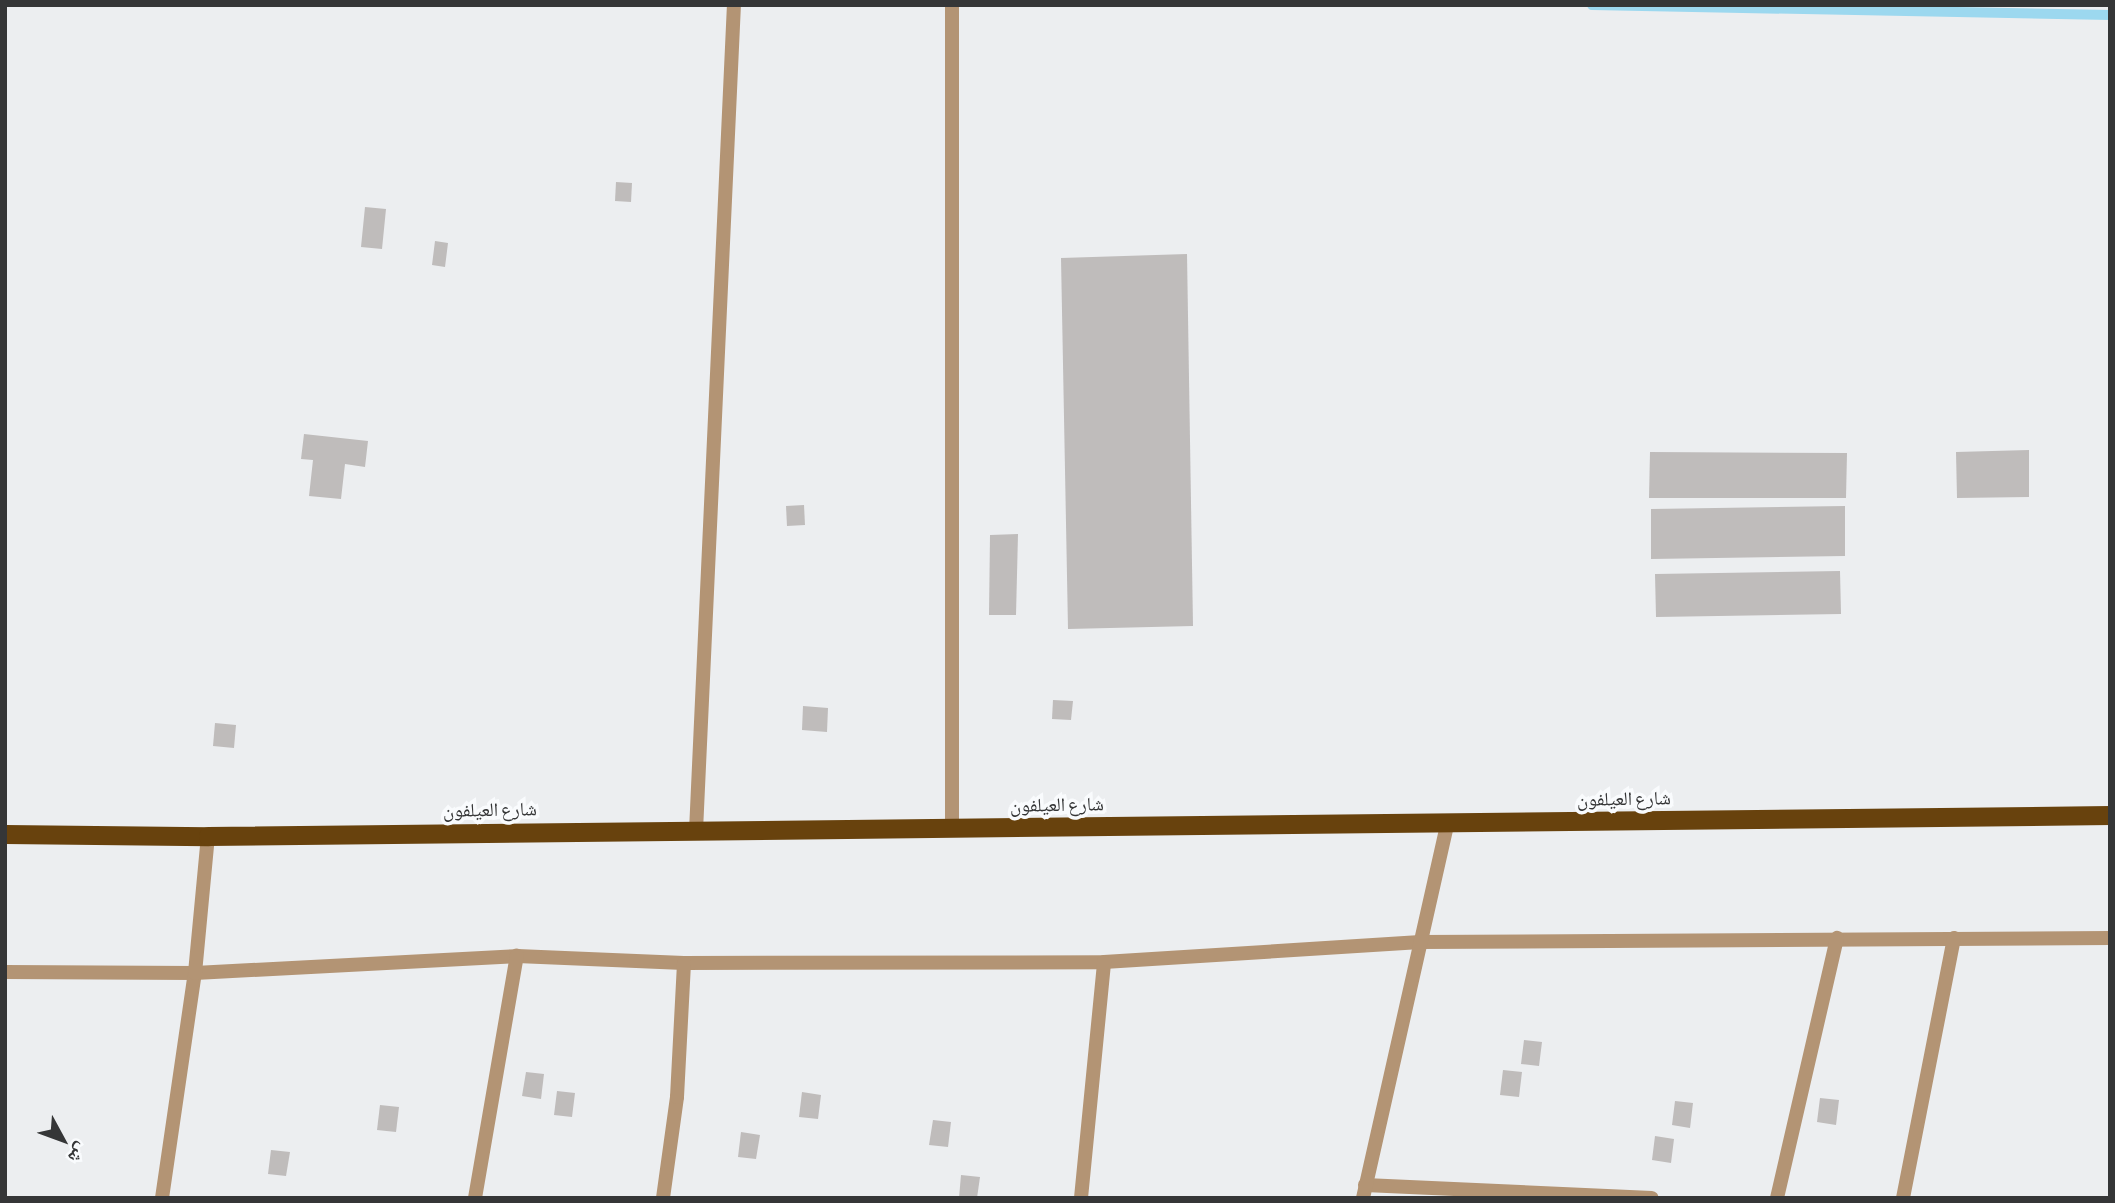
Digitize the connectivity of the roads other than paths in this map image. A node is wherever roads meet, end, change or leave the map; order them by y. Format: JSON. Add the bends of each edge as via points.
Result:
{"nodes":[{"id":1,"x":734,"y":5,"type":"edge"},
{"id":2,"x":952,"y":5,"type":"edge"},
{"id":3,"x":2110,"y":815,"type":"edge"},
{"id":4,"x":1447,"y":824,"type":"junction"},
{"id":5,"x":952,"y":829,"type":"junction"},
{"id":6,"x":696,"y":831,"type":"junction"},
{"id":7,"x":5,"y":834,"type":"edge"},
{"id":8,"x":208,"y":835,"type":"junction"},
{"id":9,"x":1837,"y":938,"type":"junction"},
{"id":10,"x":1954,"y":938,"type":"junction"},
{"id":11,"x":2110,"y":938,"type":"edge"},
{"id":12,"x":1420,"y":942,"type":"junction"},
{"id":13,"x":517,"y":956,"type":"junction"},
{"id":14,"x":1104,"y":962,"type":"junction"},
{"id":15,"x":684,"y":963,"type":"junction"},
{"id":16,"x":5,"y":972,"type":"edge"},
{"id":17,"x":195,"y":973,"type":"junction"},
{"id":18,"x":1364,"y":1192,"type":"edge"},
{"id":19,"x":162,"y":1198,"type":"edge"},
{"id":20,"x":475,"y":1198,"type":"edge"},
{"id":21,"x":663,"y":1198,"type":"edge"},
{"id":22,"x":1081,"y":1198,"type":"edge"},
{"id":23,"x":1653,"y":1198,"type":"edge"},
{"id":24,"x":1777,"y":1198,"type":"edge"},
{"id":25,"x":1903,"y":1198,"type":"edge"}],
"edges":[{"from":1,"to":6,"type":"street"},
{"from":2,"to":5,"type":"street"},
{"from":3,"to":4,"type":"highway","name":"شارع العيلفون"},
{"from":4,"to":5,"type":"highway","name":"شارع العيلفون"},
{"from":4,"to":12,"type":"street"},
{"from":5,"to":6,"type":"highway","name":"شارع العيلفون"},
{"from":6,"to":8,"type":"highway","name":"شارع العيلفون"},
{"from":7,"to":8,"type":"highway","name":"شارع العيلفون"},
{"from":8,"to":17,"type":"street"},
{"from":9,"to":10,"type":"street"},
{"from":9,"to":12,"type":"street"},
{"from":9,"to":24,"type":"street"},
{"from":10,"to":11,"type":"street"},
{"from":10,"to":25,"type":"street"},
{"from":12,"to":14,"type":"street"},
{"from":12,"to":18,"type":"street"},
{"from":13,"to":15,"type":"street"},
{"from":13,"to":17,"type":"street"},
{"from":13,"to":20,"type":"street"},
{"from":14,"to":15,"type":"street"},
{"from":14,"to":22,"type":"street"},
{"from":15,"to":21,"type":"street","via":[[677,1097]]},
{"from":16,"to":17,"type":"street"},
{"from":17,"to":19,"type":"street"},
{"from":18,"to":23,"type":"street"}]}
